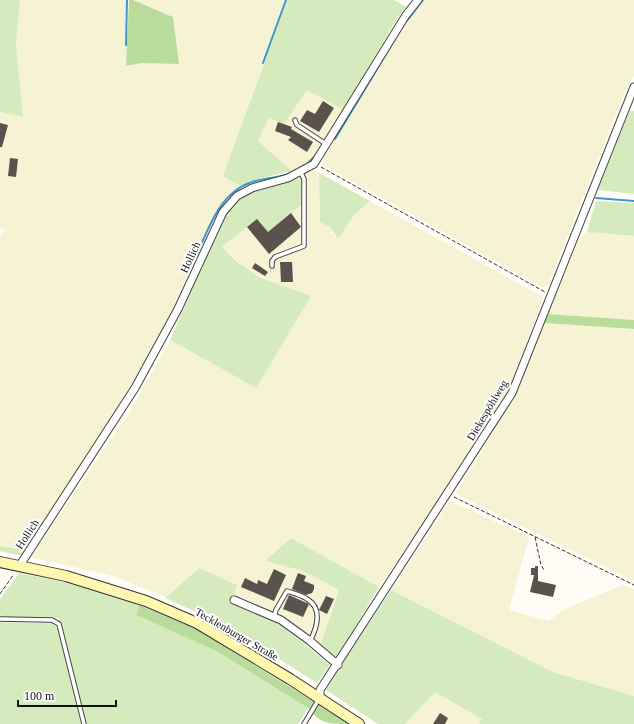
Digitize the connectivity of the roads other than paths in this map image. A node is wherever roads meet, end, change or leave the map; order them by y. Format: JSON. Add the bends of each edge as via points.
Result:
{"nodes":[{"id":1,"x":418,"y":0,"type":"edge"},
{"id":2,"x":634,"y":86,"type":"edge"},
{"id":3,"x":295,"y":120,"type":"dead end"},
{"id":4,"x":327,"y":145,"type":"junction"},
{"id":5,"x":300,"y":171,"type":"junction"},
{"id":6,"x":272,"y":266,"type":"dead end"},
{"id":7,"x":0,"y":562,"type":"edge"},
{"id":8,"x":20,"y":566,"type":"junction"},
{"id":9,"x":234,"y":600,"type":"dead end"},
{"id":10,"x":274,"y":617,"type":"junction"},
{"id":11,"x":0,"y":619,"type":"edge"},
{"id":12,"x":310,"y":641,"type":"junction"},
{"id":13,"x":338,"y":665,"type":"junction"},
{"id":14,"x":320,"y":698,"type":"junction"},
{"id":15,"x":84,"y":724,"type":"edge"},
{"id":16,"x":304,"y":724,"type":"edge"},
{"id":17,"x":359,"y":724,"type":"edge"}],
"edges":[{"from":1,"to":4,"type":"street","name":"Hollich","via":[[406,15]]},
{"from":2,"to":13,"type":"street","name":"Diekespöhlweg","via":[[512,393]]},
{"from":3,"to":4,"type":"lane","via":[[297,125]]},
{"from":4,"to":5,"type":"street","name":"Hollich","via":[[314,164]]},
{"from":5,"to":6,"type":"lane","via":[[304,179],[304,246],[275,257]]},
{"from":5,"to":8,"type":"street","name":"Hollich","via":[[288,178],[252,188],[237,196],[223,212],[178,309],[135,388]]},
{"from":7,"to":8,"type":"main road","name":"Tecklenburger Straße"},
{"from":8,"to":14,"type":"main road","name":"Tecklenburger Straße","via":[[66,576],[146,601],[197,623]]},
{"from":9,"to":10,"type":"street"},
{"from":10,"to":12,"type":"street"},
{"from":10,"to":12,"type":"lane","via":[[286,591],[308,599],[317,610],[318,621]]},
{"from":11,"to":15,"type":"lane","via":[[52,620],[59,624]]},
{"from":12,"to":13,"type":"street"},
{"from":13,"to":14,"type":"street","name":"Diekespöhlweg","via":[[320,690]]},
{"from":14,"to":16,"type":"lane"},
{"from":14,"to":17,"type":"main road","name":"Tecklenburger Straße"}]}
